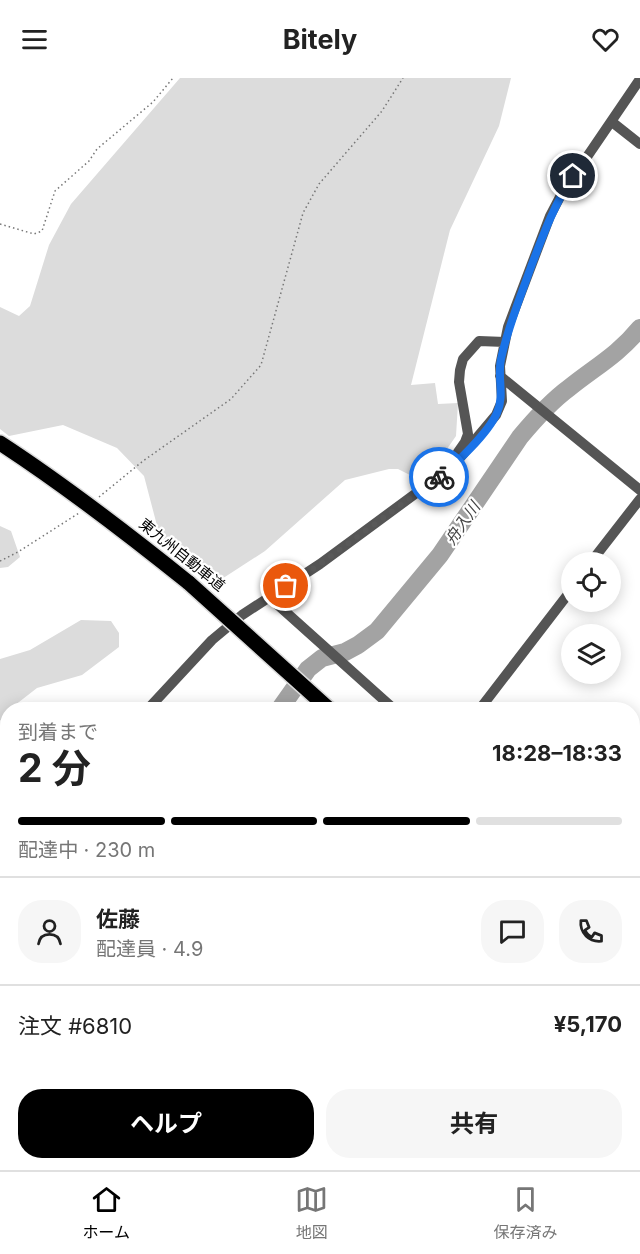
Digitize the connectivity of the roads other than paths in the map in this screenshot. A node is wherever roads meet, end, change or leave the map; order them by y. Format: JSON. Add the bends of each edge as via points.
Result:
{"nodes":[{"id":1,"x":640,"y":79,"type":"edge"},
{"id":2,"x":612,"y":122,"type":"junction"},
{"id":3,"x":640,"y":144,"type":"edge"},
{"id":4,"x":505,"y":342,"type":"junction"},
{"id":5,"x":500,"y":376,"type":"junction"},
{"id":6,"x":0,"y":443,"type":"edge"},
{"id":7,"x":453,"y":466,"type":"junction"},
{"id":8,"x":640,"y":490,"type":"edge"},
{"id":9,"x":640,"y":499,"type":"edge"},
{"id":10,"x":599,"y":552,"type":"edge"},
{"id":11,"x":269,"y":597,"type":"junction"},
{"id":12,"x":561,"y":603,"type":"edge"},
{"id":13,"x":154,"y":702,"type":"edge"},
{"id":14,"x":321,"y":702,"type":"edge"},
{"id":15,"x":386,"y":702,"type":"edge"},
{"id":16,"x":485,"y":702,"type":"edge"}],
"edges":[{"from":1,"to":2,"type":"street"},
{"from":2,"to":3,"type":"street"},
{"from":2,"to":4,"type":"street","via":[[555,205]]},
{"from":4,"to":5,"type":"street"},
{"from":4,"to":7,"type":"street","via":[[479,341],[463,359],[459,382],[468,434],[452,461]]},
{"from":5,"to":7,"type":"street","via":[[502,401],[496,415]]},
{"from":5,"to":8,"type":"street"},
{"from":6,"to":14,"type":"highway","name":"東九州自動車道","bridge":true,"via":[[116,525],[189,583]]},
{"from":7,"to":11,"type":"street"},
{"from":9,"to":10,"type":"street"},
{"from":11,"to":13,"type":"street","via":[[212,640]]},
{"from":11,"to":15,"type":"street"},
{"from":12,"to":16,"type":"street"}]}
